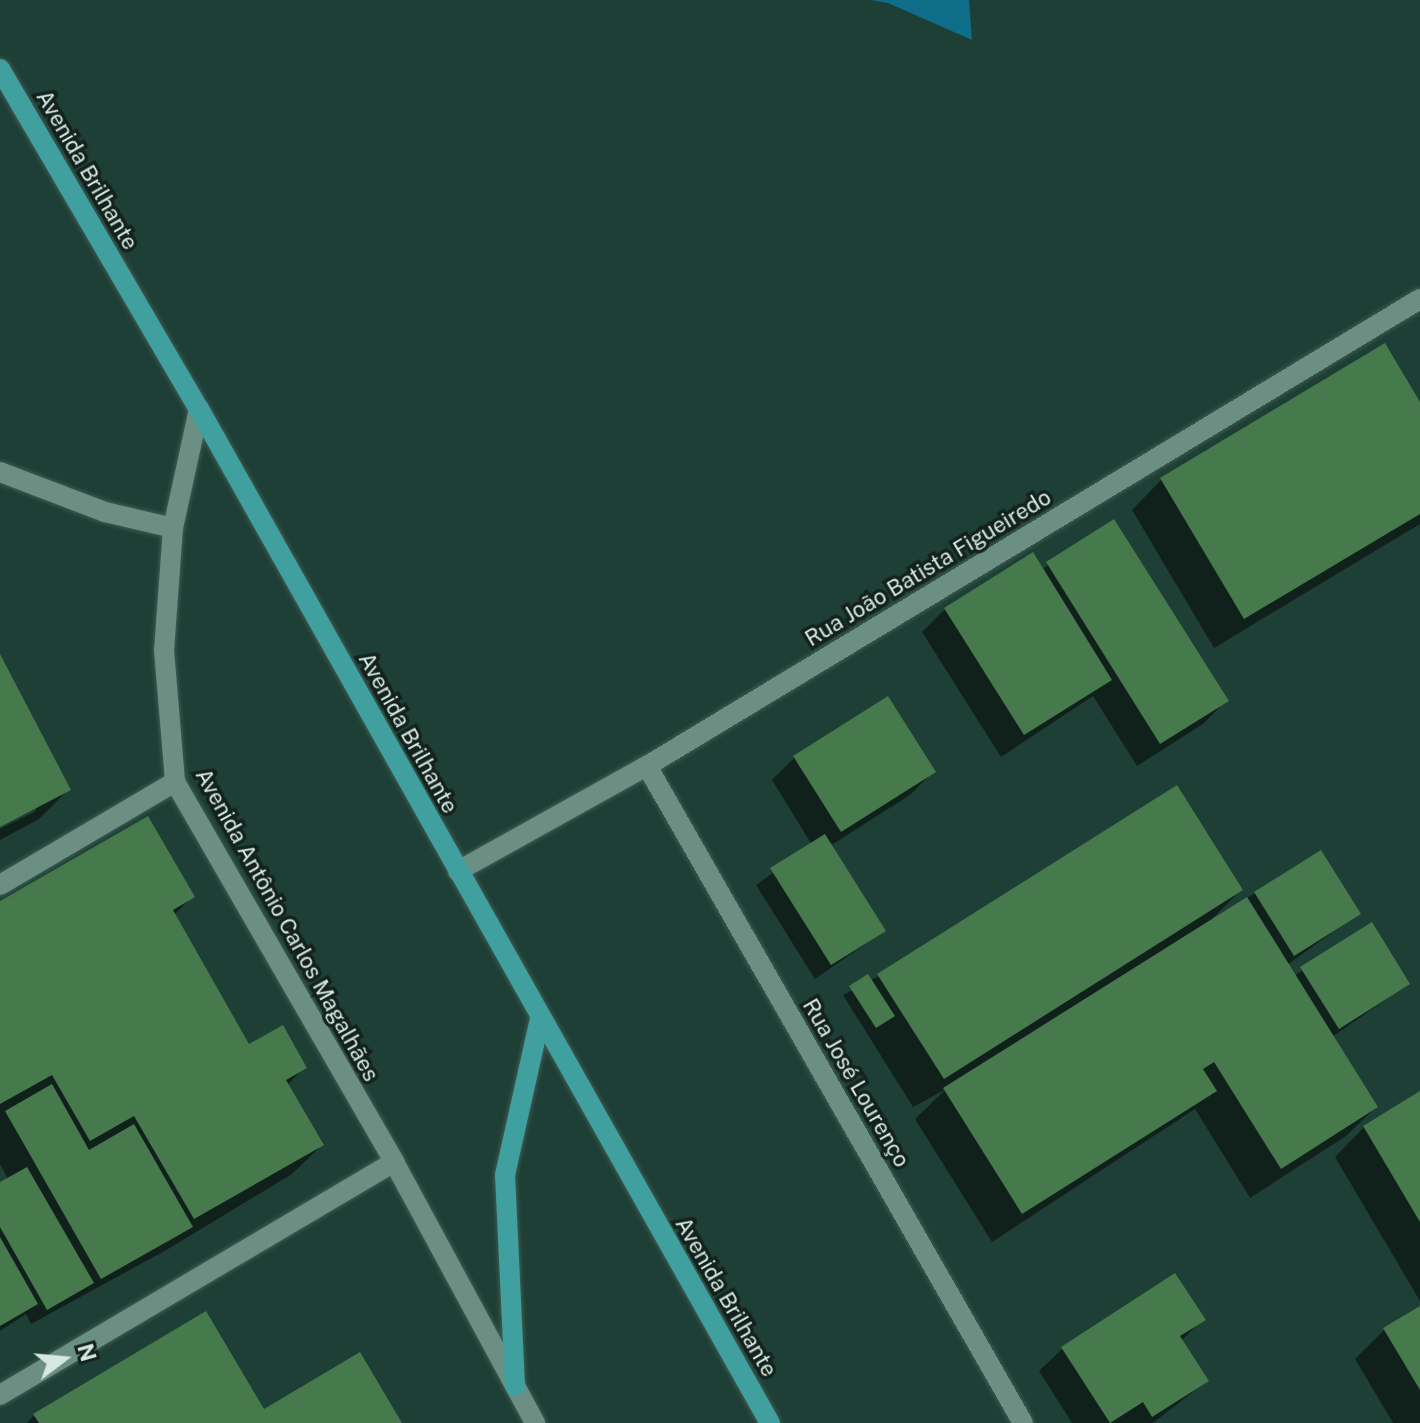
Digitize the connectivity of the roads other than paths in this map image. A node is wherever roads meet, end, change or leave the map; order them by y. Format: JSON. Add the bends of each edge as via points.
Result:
{"nodes":[{"id":1,"x":0,"y":69,"type":"edge"},
{"id":2,"x":1420,"y":299,"type":"edge"},
{"id":3,"x":199,"y":409,"type":"junction"},
{"id":4,"x":0,"y":472,"type":"edge"},
{"id":5,"x":173,"y":528,"type":"junction"},
{"id":6,"x":647,"y":766,"type":"junction"},
{"id":7,"x":175,"y":782,"type":"junction"},
{"id":8,"x":458,"y":871,"type":"junction"},
{"id":9,"x":0,"y":885,"type":"edge"},
{"id":10,"x":540,"y":1019,"type":"junction"},
{"id":11,"x":394,"y":1162,"type":"junction"},
{"id":12,"x":515,"y":1386,"type":"junction"},
{"id":13,"x":0,"y":1395,"type":"edge"},
{"id":14,"x":535,"y":1423,"type":"edge"},
{"id":15,"x":770,"y":1423,"type":"edge"},
{"id":16,"x":1023,"y":1423,"type":"edge"}],
"edges":[{"from":1,"to":3,"type":"main road","name":"Avenida Brilhante"},
{"from":2,"to":6,"type":"street","name":"Rua João Batista Figueiredo"},
{"from":3,"to":5,"type":"street","name":"Avenida Antônio Carlos Magalhães"},
{"from":3,"to":8,"type":"main road","name":"Avenida Brilhante"},
{"from":4,"to":5,"type":"street","via":[[105,512]]},
{"from":5,"to":7,"type":"street","name":"Avenida Antônio Carlos Magalhães","via":[[164,650]]},
{"from":6,"to":8,"type":"street","name":"Rua João Batista Figueiredo"},
{"from":6,"to":16,"type":"street","name":"Rua José Lourenço"},
{"from":7,"to":9,"type":"street"},
{"from":7,"to":11,"type":"street","name":"Avenida Antônio Carlos Magalhães"},
{"from":8,"to":10,"type":"main road","name":"Avenida Brilhante"},
{"from":10,"to":12,"type":"main road","via":[[505,1175]]},
{"from":10,"to":15,"type":"main road","name":"Avenida Brilhante"},
{"from":11,"to":12,"type":"street","name":"Avenida Antônio Carlos Magalhães"},
{"from":11,"to":13,"type":"street"},
{"from":12,"to":14,"type":"street","name":"Avenida Antônio Carlos Magalhães"}]}
